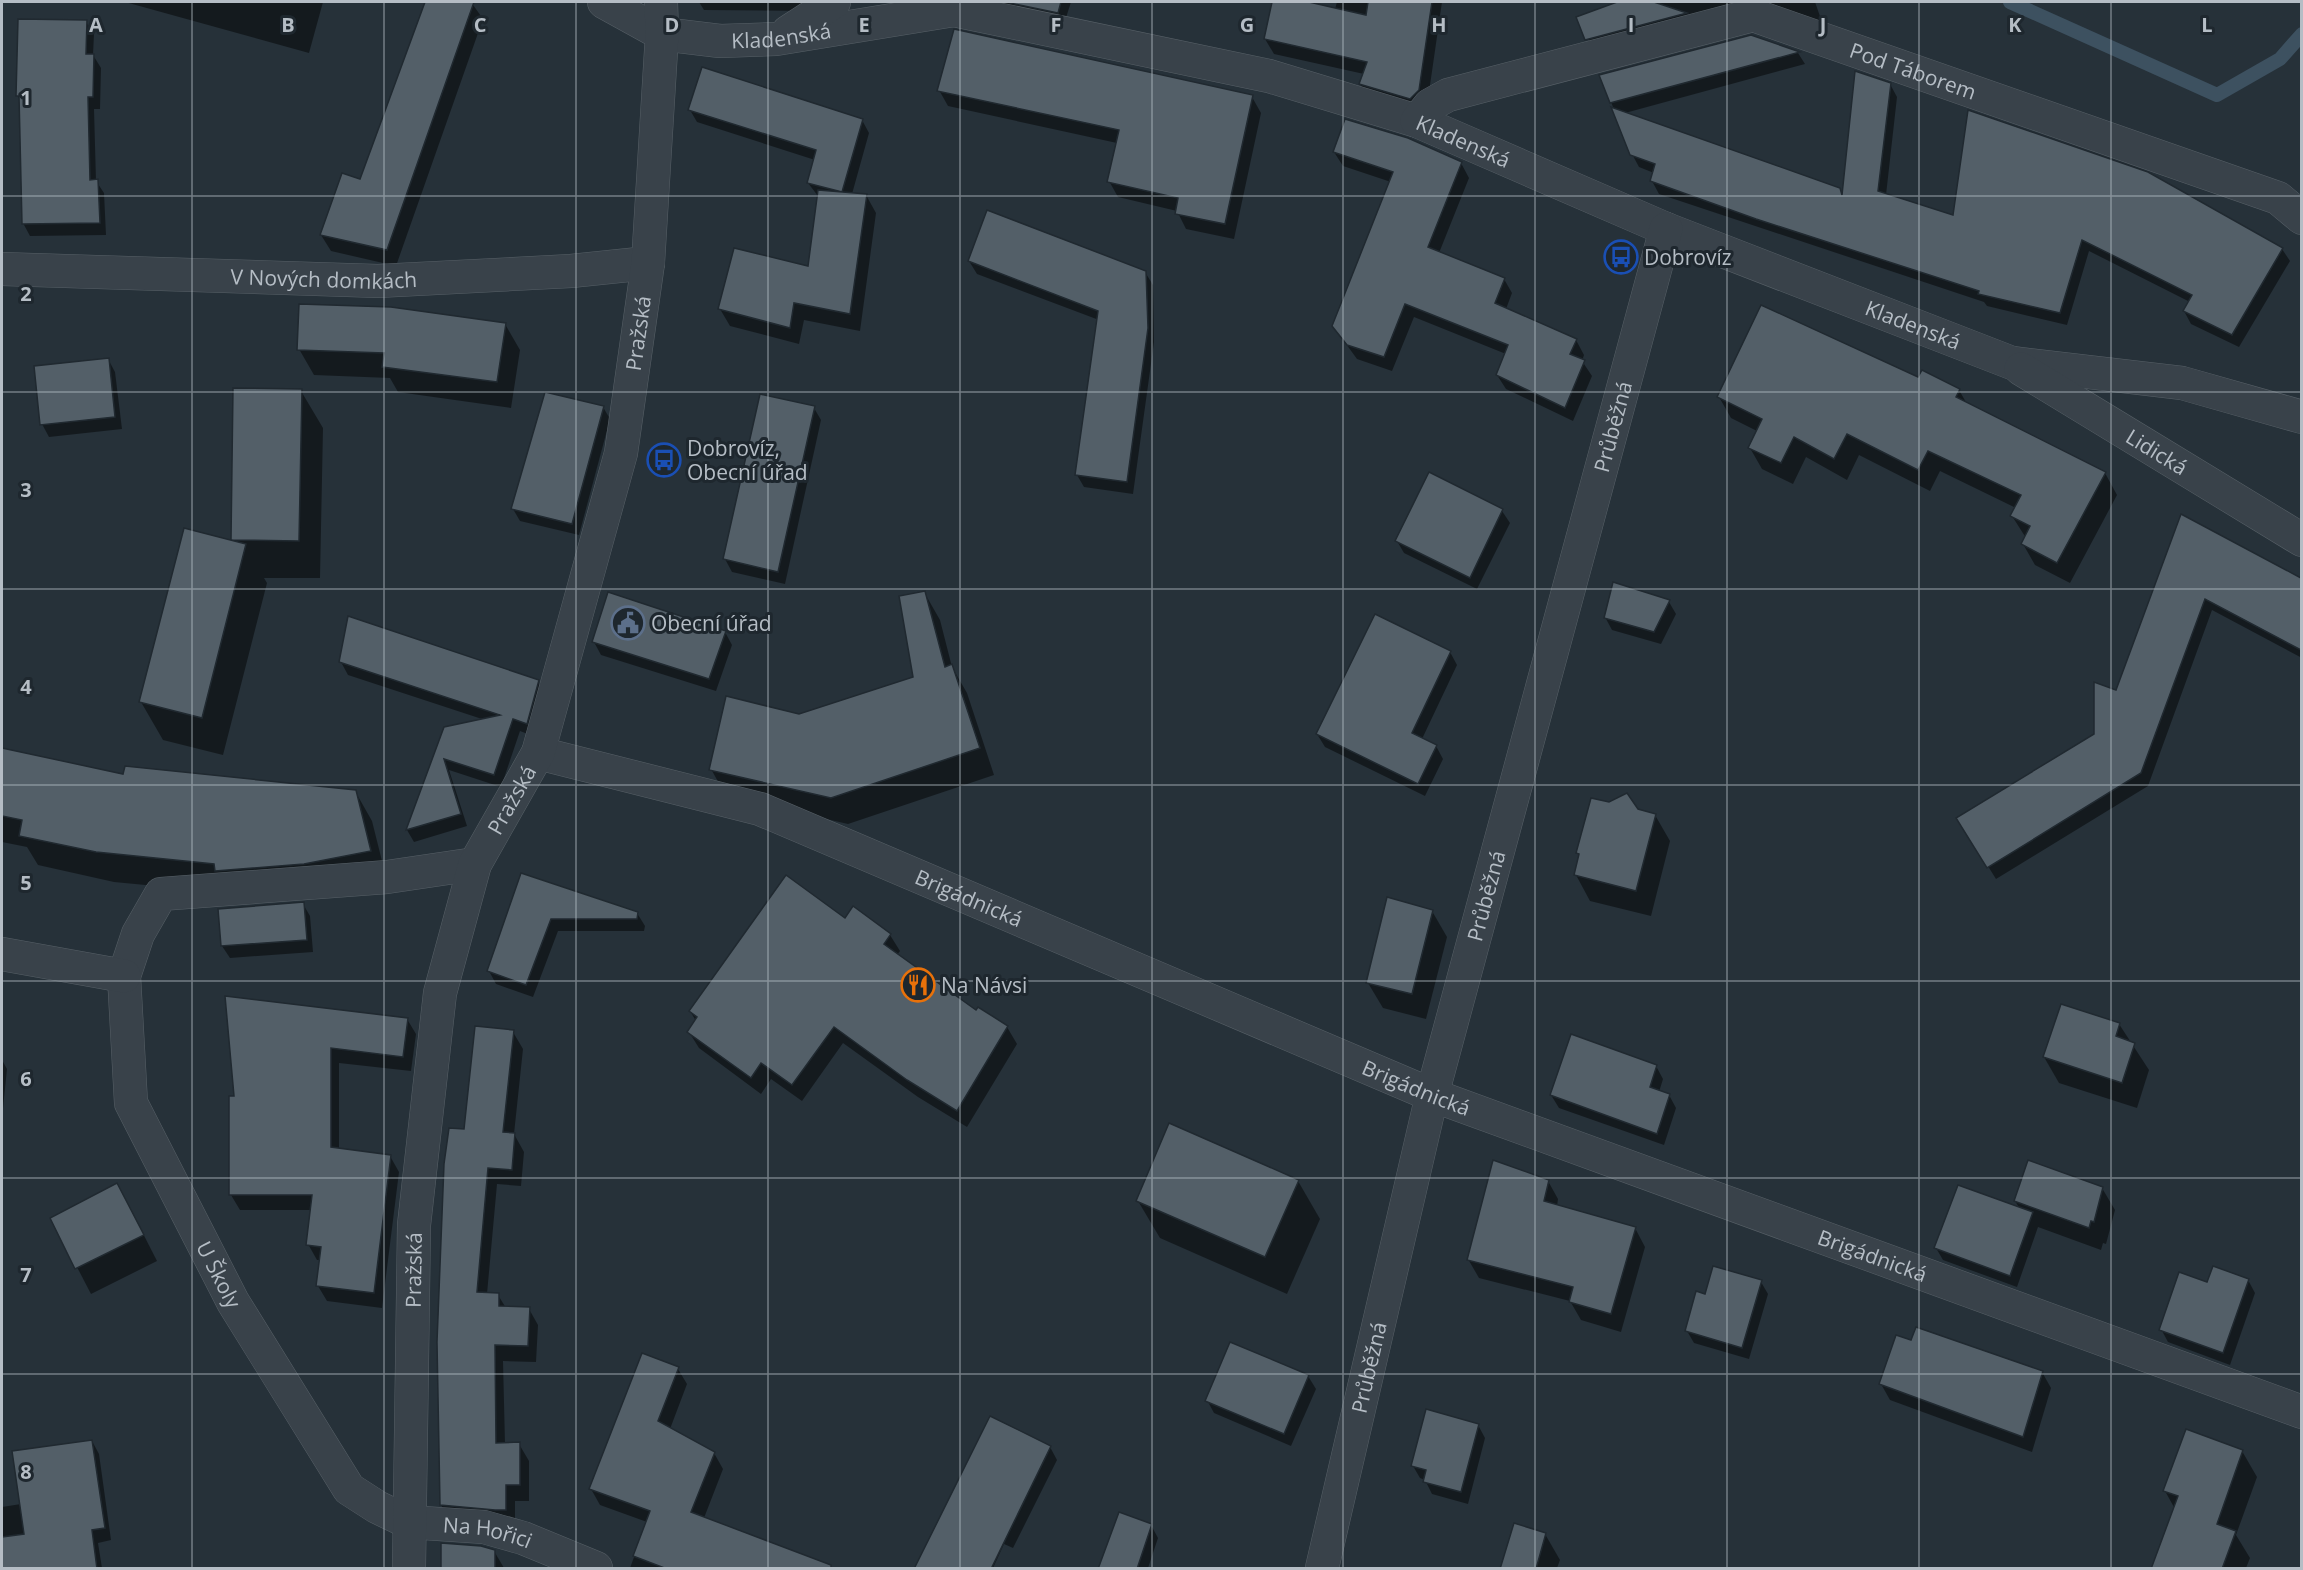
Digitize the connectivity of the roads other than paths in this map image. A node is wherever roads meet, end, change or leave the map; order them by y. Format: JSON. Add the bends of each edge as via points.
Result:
{"nodes":[{"id":1,"x":604,"y":2,"type":"edge"},
{"id":2,"x":661,"y":2,"type":"edge"},
{"id":3,"x":834,"y":2,"type":"edge"},
{"id":4,"x":662,"y":34,"type":"junction"},
{"id":5,"x":776,"y":39,"type":"junction"},
{"id":6,"x":1417,"y":121,"type":"junction"},
{"id":7,"x":2301,"y":218,"type":"edge"},
{"id":8,"x":1666,"y":229,"type":"junction"},
{"id":9,"x":648,"y":263,"type":"junction"},
{"id":10,"x":2,"y":269,"type":"edge"},
{"id":11,"x":2012,"y":363,"type":"junction"},
{"id":12,"x":2301,"y":417,"type":"edge"},
{"id":13,"x":2301,"y":540,"type":"edge"},
{"id":14,"x":538,"y":753,"type":"junction"},
{"id":15,"x":476,"y":864,"type":"junction"},
{"id":16,"x":2,"y":954,"type":"edge"},
{"id":17,"x":124,"y":976,"type":"junction"},
{"id":18,"x":1432,"y":1095,"type":"junction"},
{"id":19,"x":2301,"y":1412,"type":"edge"},
{"id":20,"x":408,"y":1522,"type":"junction"},
{"id":21,"x":409,"y":1569,"type":"edge"},
{"id":22,"x":596,"y":1569,"type":"edge"},
{"id":23,"x":1323,"y":1569,"type":"edge"}],
"edges":[{"from":1,"to":4,"type":"street","name":"Kladenská"},
{"from":2,"to":4,"type":"street","name":"Pražská"},
{"from":3,"to":5,"type":"street"},
{"from":4,"to":5,"type":"street","name":"Kladenská","via":[[720,41]]},
{"from":4,"to":9,"type":"street","name":"Pražská"},
{"from":5,"to":6,"type":"street","name":"Kladenská","via":[[954,10],[1269,76]]},
{"from":6,"to":7,"type":"street","name":"Pod Táborem","via":[[1430,105],[1448,95],[1753,15],[2278,198]]},
{"from":6,"to":8,"type":"street","name":"Kladenská"},
{"from":8,"to":11,"type":"street","name":"Kladenská"},
{"from":8,"to":18,"type":"street","name":"Průběžná"},
{"from":9,"to":10,"type":"street","name":"V Nových domkách","via":[[378,282]]},
{"from":9,"to":14,"type":"street","name":"Pražská","via":[[621,453]]},
{"from":11,"to":12,"type":"street","name":"Kladenská","via":[[2182,383]]},
{"from":11,"to":13,"type":"street","name":"Lidická"},
{"from":14,"to":15,"type":"street","name":"Pražská"},
{"from":14,"to":18,"type":"street","name":"Brigádnická","via":[[760,809]]},
{"from":15,"to":17,"type":"street","name":"U Školy","via":[[387,878],[161,894],[138,934]]},
{"from":15,"to":20,"type":"street","name":"Pražská","via":[[440,993],[414,1226]]},
{"from":16,"to":17,"type":"street"},
{"from":17,"to":20,"type":"street","name":"U Školy","via":[[131,1103],[232,1302],[349,1489]]},
{"from":18,"to":19,"type":"street","name":"Brigádnická"},
{"from":18,"to":23,"type":"street","name":"Průběžná"},
{"from":20,"to":21,"type":"street","name":"Pražská"},
{"from":20,"to":22,"type":"street","name":"Na Hořici","via":[[484,1527],[523,1538]]}]}
